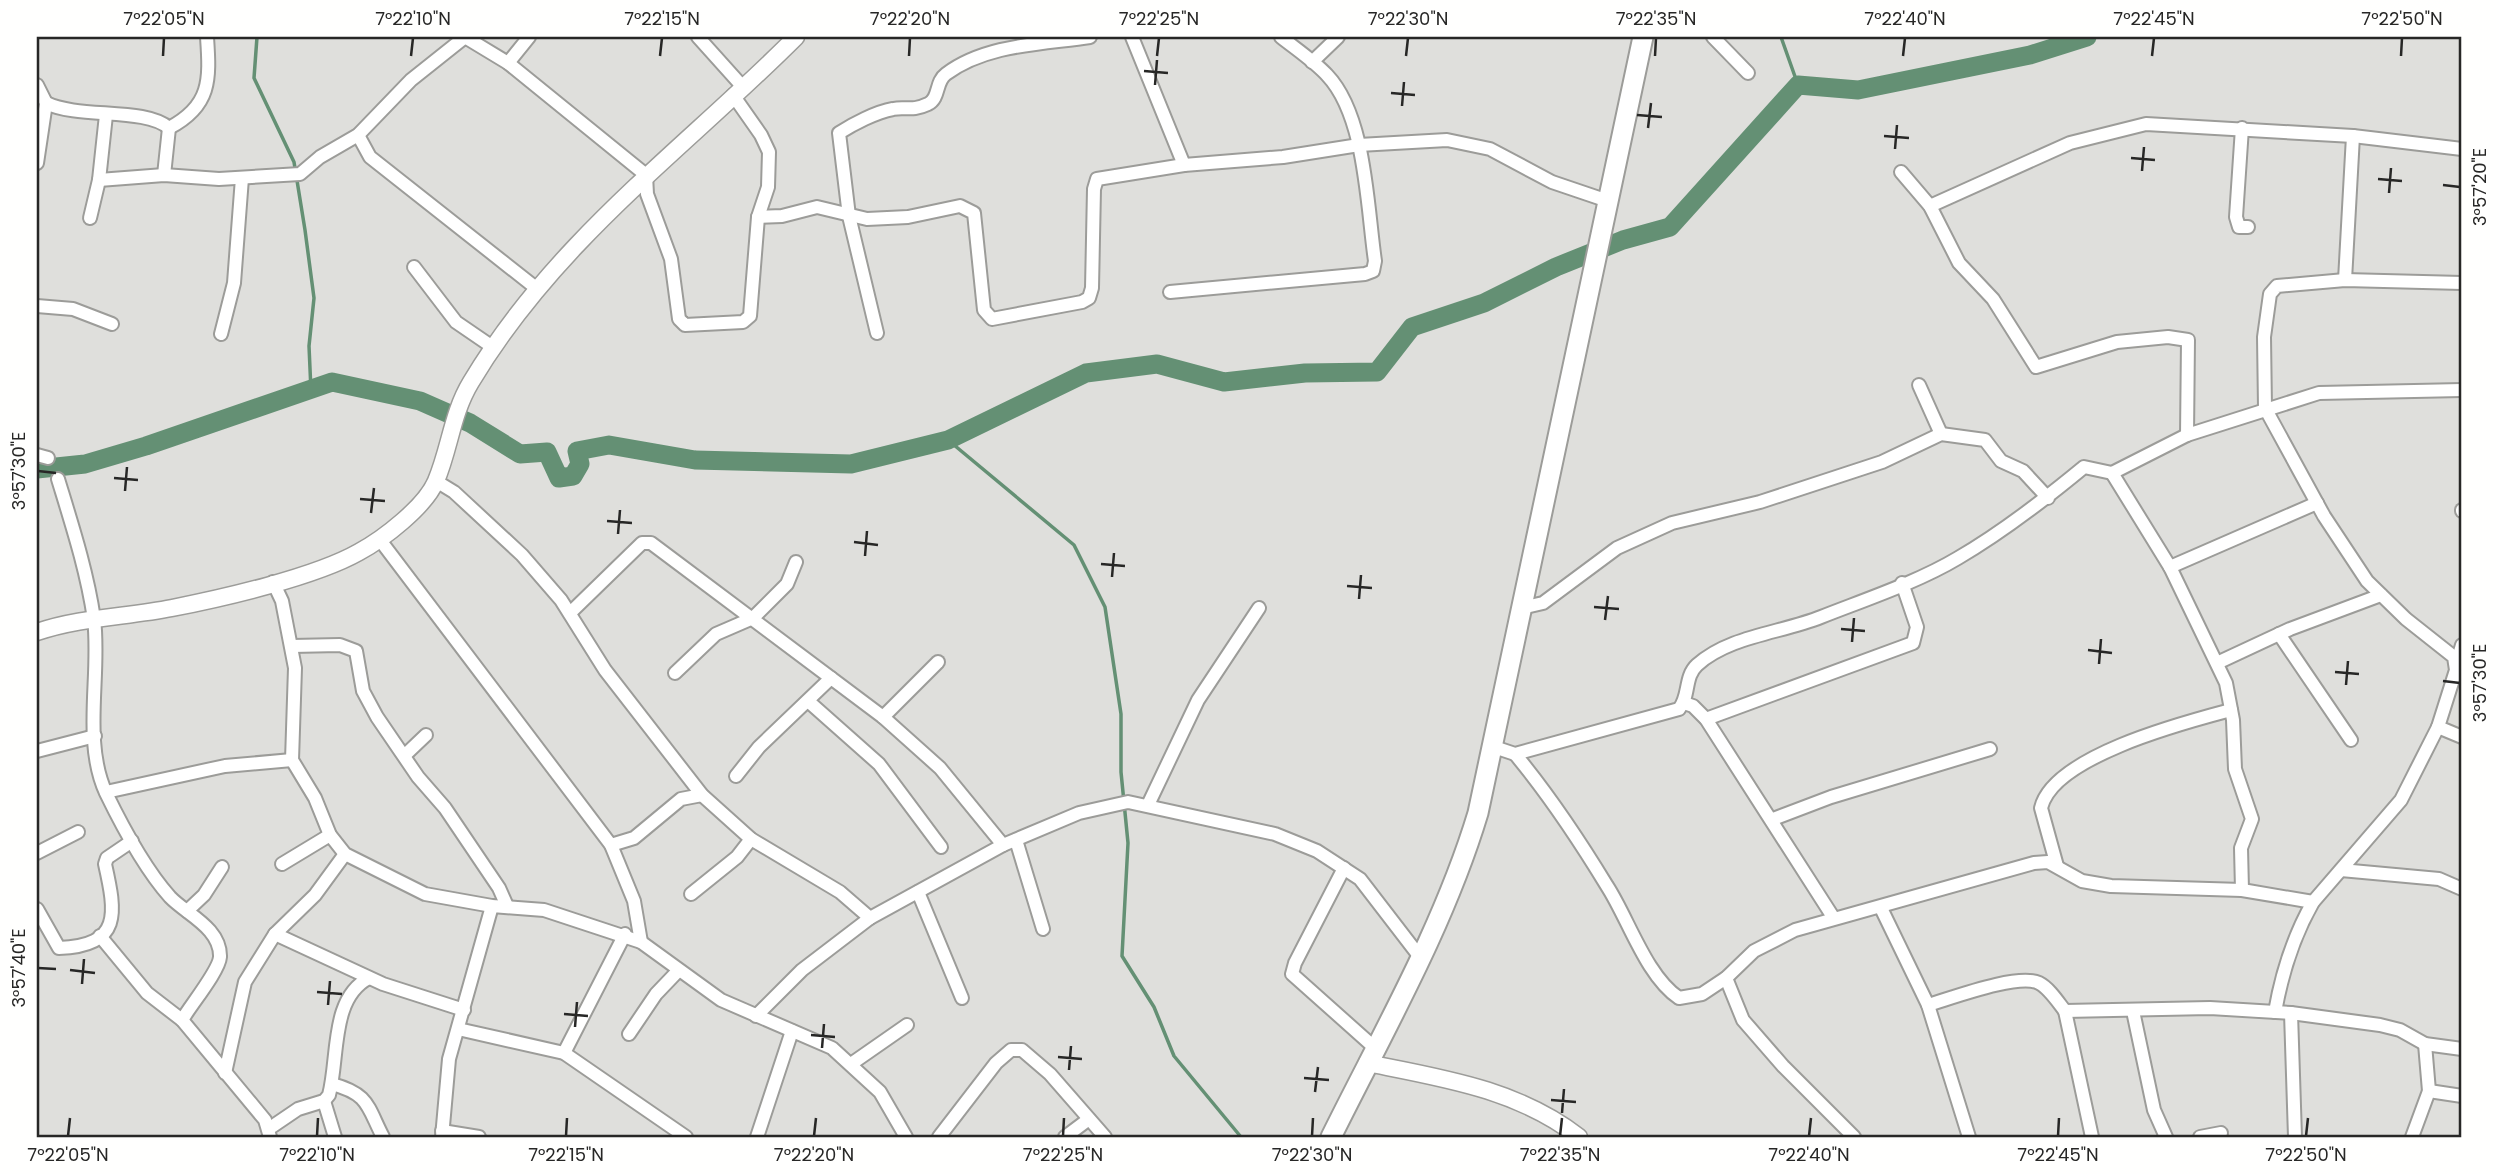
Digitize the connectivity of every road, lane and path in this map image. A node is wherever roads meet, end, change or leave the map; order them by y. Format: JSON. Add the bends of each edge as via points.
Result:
{"nodes":[{"id":1,"x":207,"y":37,"type":"edge"},
{"id":2,"x":465,"y":37,"type":"edge"},
{"id":3,"x":529,"y":37,"type":"edge"},
{"id":4,"x":698,"y":37,"type":"edge"},
{"id":5,"x":796,"y":37,"type":"edge"},
{"id":6,"x":1090,"y":37,"type":"edge"},
{"id":7,"x":1132,"y":37,"type":"edge"},
{"id":8,"x":1281,"y":37,"type":"edge"},
{"id":9,"x":1338,"y":37,"type":"edge"},
{"id":10,"x":1643,"y":37,"type":"edge"},
{"id":11,"x":1713,"y":37,"type":"edge"},
{"id":12,"x":1312,"y":62,"type":"junction"},
{"id":13,"x":509,"y":63,"type":"junction"},
{"id":14,"x":1748,"y":73,"type":"dead end"},
{"id":15,"x":37,"y":85,"type":"edge"},
{"id":16,"x":737,"y":90,"type":"junction"},
{"id":17,"x":46,"y":103,"type":"junction"},
{"id":18,"x":106,"y":115,"type":"junction"},
{"id":19,"x":169,"y":128,"type":"junction"},
{"id":20,"x":2242,"y":128,"type":"junction"},
{"id":21,"x":358,"y":135,"type":"junction"},
{"id":22,"x":2353,"y":136,"type":"junction"},
{"id":23,"x":1359,"y":145,"type":"junction"},
{"id":24,"x":2462,"y":149,"type":"edge"},
{"id":25,"x":37,"y":163,"type":"edge"},
{"id":26,"x":1184,"y":165,"type":"junction"},
{"id":27,"x":1901,"y":172,"type":"dead end"},
{"id":28,"x":164,"y":175,"type":"junction"},
{"id":29,"x":646,"y":175,"type":"junction"},
{"id":30,"x":242,"y":178,"type":"junction"},
{"id":31,"x":99,"y":180,"type":"junction"},
{"id":32,"x":1608,"y":201,"type":"junction"},
{"id":33,"x":1930,"y":206,"type":"junction"},
{"id":34,"x":849,"y":216,"type":"junction"},
{"id":35,"x":758,"y":217,"type":"junction"},
{"id":36,"x":90,"y":218,"type":"dead end"},
{"id":37,"x":2248,"y":227,"type":"dead end"},
{"id":38,"x":414,"y":267,"type":"dead end"},
{"id":39,"x":2345,"y":280,"type":"junction"},
{"id":40,"x":2462,"y":283,"type":"edge"},
{"id":41,"x":536,"y":288,"type":"junction"},
{"id":42,"x":1170,"y":292,"type":"dead end"},
{"id":43,"x":37,"y":306,"type":"edge"},
{"id":44,"x":112,"y":324,"type":"dead end"},
{"id":45,"x":877,"y":333,"type":"dead end"},
{"id":46,"x":221,"y":334,"type":"dead end"},
{"id":47,"x":494,"y":348,"type":"junction"},
{"id":48,"x":1919,"y":385,"type":"dead end"},
{"id":49,"x":2462,"y":390,"type":"edge"},
{"id":50,"x":2265,"y":408,"type":"junction"},
{"id":51,"x":1941,"y":434,"type":"junction"},
{"id":52,"x":2187,"y":435,"type":"junction"},
{"id":53,"x":2112,"y":473,"type":"junction"},
{"id":54,"x":58,"y":479,"type":"dead end"},
{"id":55,"x":436,"y":481,"type":"junction"},
{"id":56,"x":2048,"y":498,"type":"junction"},
{"id":57,"x":2317,"y":503,"type":"junction"},
{"id":58,"x":380,"y":540,"type":"junction"},
{"id":59,"x":796,"y":562,"type":"dead end"},
{"id":60,"x":2171,"y":567,"type":"junction"},
{"id":61,"x":273,"y":582,"type":"junction"},
{"id":62,"x":1902,"y":583,"type":"junction"},
{"id":63,"x":2381,"y":595,"type":"junction"},
{"id":64,"x":1259,"y":608,"type":"dead end"},
{"id":65,"x":1521,"y":608,"type":"junction"},
{"id":66,"x":570,"y":613,"type":"junction"},
{"id":67,"x":94,"y":618,"type":"junction"},
{"id":68,"x":753,"y":618,"type":"junction"},
{"id":69,"x":37,"y":632,"type":"edge"},
{"id":70,"x":2279,"y":634,"type":"junction"},
{"id":71,"x":2462,"y":645,"type":"edge"},
{"id":72,"x":292,"y":646,"type":"junction"},
{"id":73,"x":938,"y":662,"type":"dead end"},
{"id":74,"x":2456,"y":662,"type":"junction"},
{"id":75,"x":2217,"y":663,"type":"junction"},
{"id":76,"x":675,"y":673,"type":"dead end"},
{"id":77,"x":831,"y":678,"type":"junction"},
{"id":78,"x":808,"y":701,"type":"junction"},
{"id":79,"x":1684,"y":703,"type":"junction"},
{"id":80,"x":2231,"y":710,"type":"junction"},
{"id":81,"x":883,"y":718,"type":"junction"},
{"id":82,"x":1706,"y":719,"type":"junction"},
{"id":83,"x":2438,"y":727,"type":"junction"},
{"id":84,"x":426,"y":735,"type":"dead end"},
{"id":85,"x":95,"y":736,"type":"junction"},
{"id":86,"x":2462,"y":737,"type":"edge"},
{"id":87,"x":2351,"y":740,"type":"dead end"},
{"id":88,"x":1494,"y":747,"type":"junction"},
{"id":89,"x":1990,"y":749,"type":"dead end"},
{"id":90,"x":37,"y":751,"type":"edge"},
{"id":91,"x":1515,"y":754,"type":"junction"},
{"id":92,"x":405,"y":755,"type":"junction"},
{"id":93,"x":292,"y":760,"type":"junction"},
{"id":94,"x":736,"y":776,"type":"dead end"},
{"id":95,"x":106,"y":792,"type":"junction"},
{"id":96,"x":702,"y":795,"type":"junction"},
{"id":97,"x":1138,"y":803,"type":"junction"},
{"id":98,"x":1773,"y":819,"type":"junction"},
{"id":99,"x":78,"y":832,"type":"dead end"},
{"id":100,"x":330,"y":835,"type":"junction"},
{"id":101,"x":751,"y":838,"type":"junction"},
{"id":102,"x":1016,"y":840,"type":"junction"},
{"id":103,"x":132,"y":841,"type":"junction"},
{"id":104,"x":611,"y":845,"type":"junction"},
{"id":105,"x":1003,"y":845,"type":"junction"},
{"id":106,"x":941,"y":847,"type":"dead end"},
{"id":107,"x":37,"y":853,"type":"edge"},
{"id":108,"x":345,"y":854,"type":"junction"},
{"id":109,"x":282,"y":864,"type":"dead end"},
{"id":110,"x":2057,"y":866,"type":"junction"},
{"id":111,"x":222,"y":867,"type":"dead end"},
{"id":112,"x":1344,"y":868,"type":"junction"},
{"id":113,"x":2341,"y":870,"type":"junction"},
{"id":114,"x":2462,"y":889,"type":"edge"},
{"id":115,"x":2242,"y":890,"type":"junction"},
{"id":116,"x":918,"y":892,"type":"junction"},
{"id":117,"x":691,"y":894,"type":"dead end"},
{"id":118,"x":2313,"y":902,"type":"junction"},
{"id":119,"x":492,"y":906,"type":"junction"},
{"id":120,"x":507,"y":906,"type":"junction"},
{"id":121,"x":1881,"y":908,"type":"junction"},
{"id":122,"x":37,"y":909,"type":"edge"},
{"id":123,"x":187,"y":911,"type":"junction"},
{"id":124,"x":1833,"y":917,"type":"junction"},
{"id":125,"x":870,"y":918,"type":"junction"},
{"id":126,"x":1043,"y":929,"type":"dead end"},
{"id":127,"x":275,"y":934,"type":"junction"},
{"id":128,"x":625,"y":934,"type":"junction"},
{"id":129,"x":100,"y":936,"type":"junction"},
{"id":130,"x":640,"y":942,"type":"junction"},
{"id":131,"x":1420,"y":957,"type":"junction"},
{"id":132,"x":678,"y":971,"type":"junction"},
{"id":133,"x":369,"y":978,"type":"junction"},
{"id":134,"x":1726,"y":978,"type":"junction"},
{"id":135,"x":962,"y":998,"type":"dead end"},
{"id":136,"x":1928,"y":1005,"type":"junction"},
{"id":137,"x":464,"y":1010,"type":"junction"},
{"id":138,"x":2065,"y":1011,"type":"junction"},
{"id":139,"x":2133,"y":1011,"type":"junction"},
{"id":140,"x":2275,"y":1012,"type":"junction"},
{"id":141,"x":2291,"y":1013,"type":"junction"},
{"id":142,"x":756,"y":1016,"type":"junction"},
{"id":143,"x":182,"y":1020,"type":"junction"},
{"id":144,"x":907,"y":1025,"type":"dead end"},
{"id":145,"x":458,"y":1029,"type":"junction"},
{"id":146,"x":792,"y":1031,"type":"junction"},
{"id":147,"x":629,"y":1034,"type":"dead end"},
{"id":148,"x":2425,"y":1044,"type":"junction"},
{"id":149,"x":2462,"y":1049,"type":"edge"},
{"id":150,"x":564,"y":1053,"type":"junction"},
{"id":151,"x":1371,"y":1056,"type":"junction"},
{"id":152,"x":851,"y":1064,"type":"junction"},
{"id":153,"x":225,"y":1073,"type":"junction"},
{"id":154,"x":332,"y":1084,"type":"junction"},
{"id":155,"x":2429,"y":1091,"type":"junction"},
{"id":156,"x":2462,"y":1096,"type":"edge"},
{"id":157,"x":324,"y":1101,"type":"junction"},
{"id":158,"x":1089,"y":1119,"type":"junction"},
{"id":159,"x":270,"y":1133,"type":"edge"},
{"id":160,"x":2221,"y":1133,"type":"dead end"},
{"id":161,"x":442,"y":1134,"type":"edge"},
{"id":162,"x":335,"y":1137,"type":"edge"},
{"id":163,"x":383,"y":1137,"type":"edge"},
{"id":164,"x":479,"y":1137,"type":"edge"},
{"id":165,"x":686,"y":1137,"type":"edge"},
{"id":166,"x":757,"y":1137,"type":"edge"},
{"id":167,"x":906,"y":1137,"type":"edge"},
{"id":168,"x":939,"y":1137,"type":"edge"},
{"id":169,"x":1065,"y":1137,"type":"edge"},
{"id":170,"x":1105,"y":1137,"type":"edge"},
{"id":171,"x":1331,"y":1137,"type":"edge"},
{"id":172,"x":1579,"y":1137,"type":"edge"},
{"id":173,"x":1854,"y":1137,"type":"edge"},
{"id":174,"x":1969,"y":1137,"type":"edge"},
{"id":175,"x":2092,"y":1137,"type":"edge"},
{"id":176,"x":2166,"y":1137,"type":"edge"},
{"id":177,"x":2200,"y":1137,"type":"edge"},
{"id":178,"x":2295,"y":1137,"type":"edge"},
{"id":179,"x":2412,"y":1137,"type":"edge"}],
"edges":[{"from":1,"to":19,"type":"street","via":[[205,94],[188,118]]},
{"from":2,"to":13,"type":"street"},
{"from":2,"to":21,"type":"street","via":[[411,80]]},
{"from":3,"to":13,"type":"street"},
{"from":4,"to":16,"type":"street"},
{"from":5,"to":16,"type":"street"},
{"from":6,"to":34,"type":"street","via":[[978,57],[945,75],[931,103],[911,111],[895,108],[839,133]]},
{"from":7,"to":26,"type":"street"},
{"from":8,"to":12,"type":"street"},
{"from":9,"to":12,"type":"street"},
{"from":10,"to":32,"type":"main road"},
{"from":11,"to":14,"type":"street"},
{"from":12,"to":23,"type":"street","via":[[1338,89]]},
{"from":13,"to":29,"type":"street"},
{"from":15,"to":17,"type":"street"},
{"from":16,"to":29,"type":"street"},
{"from":16,"to":35,"type":"street","via":[[769,152],[768,187]]},
{"from":17,"to":18,"type":"street"},
{"from":17,"to":25,"type":"street"},
{"from":18,"to":19,"type":"street","via":[[146,118]]},
{"from":18,"to":31,"type":"street"},
{"from":19,"to":28,"type":"street"},
{"from":20,"to":22,"type":"street"},
{"from":20,"to":33,"type":"street","via":[[2146,124],[2092,136],[2036,156]]},
{"from":20,"to":37,"type":"street","via":[[2236,217],[2239,227]]},
{"from":21,"to":30,"type":"street","via":[[297,175]]},
{"from":21,"to":41,"type":"street","via":[[370,157]]},
{"from":22,"to":24,"type":"street"},
{"from":22,"to":39,"type":"street"},
{"from":23,"to":26,"type":"street"},
{"from":23,"to":32,"type":"street","via":[[1419,140],[1472,144],[1552,182]]},
{"from":23,"to":42,"type":"street","via":[[1373,271]]},
{"from":26,"to":34,"type":"street","via":[[1097,179],[1089,298],[1004,317],[992,318],[984,310],[974,213],[969,208],[908,217]]},
{"from":27,"to":33,"type":"street"},
{"from":28,"to":30,"type":"street"},
{"from":28,"to":31,"type":"street"},
{"from":29,"to":35,"type":"street","via":[[646,194],[671,259],[679,319],[685,325],[748,320]]},
{"from":29,"to":41,"type":"street","via":[[570,248]]},
{"from":30,"to":46,"type":"street","via":[[234,283]]},
{"from":31,"to":36,"type":"street"},
{"from":32,"to":65,"type":"main road"},
{"from":33,"to":52,"type":"street","via":[[1959,263],[1993,299],[2036,367],[2117,342],[2168,337],[2188,340]]},
{"from":34,"to":35,"type":"street","via":[[817,207]]},
{"from":34,"to":45,"type":"street"},
{"from":38,"to":47,"type":"street","via":[[456,322]]},
{"from":39,"to":40,"type":"street"},
{"from":39,"to":50,"type":"street","via":[[2277,286],[2270,294],[2264,337]]},
{"from":41,"to":47,"type":"street"},
{"from":43,"to":44,"type":"street","via":[[73,309]]},
{"from":47,"to":55,"type":"street","via":[[455,415]]},
{"from":48,"to":51,"type":"street"},
{"from":49,"to":50,"type":"street","via":[[2319,393]]},
{"from":50,"to":52,"type":"street"},
{"from":50,"to":57,"type":"street"},
{"from":51,"to":56,"type":"street","via":[[1985,440],[2001,461],[2023,471]]},
{"from":51,"to":65,"type":"street","via":[[1882,462],[1638,537],[1543,603]]},
{"from":52,"to":53,"type":"street"},
{"from":53,"to":56,"type":"street","via":[[2084,467]]},
{"from":53,"to":60,"type":"street"},
{"from":54,"to":67,"type":"street"},
{"from":55,"to":58,"type":"street","via":[[426,498]]},
{"from":55,"to":66,"type":"street","via":[[522,555]]},
{"from":56,"to":62,"type":"street","via":[[1957,559]]},
{"from":57,"to":60,"type":"street"},
{"from":57,"to":63,"type":"street","via":[[2354,563]]},
{"from":58,"to":61,"type":"street","via":[[319,570]]},
{"from":58,"to":104,"type":"street"},
{"from":59,"to":68,"type":"street","via":[[787,584]]},
{"from":60,"to":75,"type":"street"},
{"from":61,"to":67,"type":"street","via":[[172,608]]},
{"from":61,"to":72,"type":"street"},
{"from":62,"to":79,"type":"street","via":[[1818,618],[1734,644],[1693,670]]},
{"from":62,"to":82,"type":"street","via":[[1917,627],[1913,643]]},
{"from":63,"to":70,"type":"street"},
{"from":63,"to":74,"type":"street"},
{"from":64,"to":97,"type":"street"},
{"from":65,"to":88,"type":"main road"},
{"from":66,"to":68,"type":"street","via":[[642,543],[650,543]]},
{"from":66,"to":96,"type":"street","via":[[605,670]]},
{"from":67,"to":69,"type":"street"},
{"from":67,"to":85,"type":"street"},
{"from":68,"to":76,"type":"street","via":[[716,634]]},
{"from":68,"to":77,"type":"street"},
{"from":70,"to":75,"type":"street"},
{"from":70,"to":87,"type":"street"},
{"from":71,"to":74,"type":"street"},
{"from":72,"to":92,"type":"street","via":[[340,645],[356,651],[363,691]]},
{"from":72,"to":93,"type":"street"},
{"from":73,"to":81,"type":"street"},
{"from":74,"to":83,"type":"street"},
{"from":75,"to":80,"type":"street"},
{"from":77,"to":78,"type":"street"},
{"from":77,"to":81,"type":"street"},
{"from":78,"to":94,"type":"street"},
{"from":78,"to":106,"type":"street","via":[[879,764]]},
{"from":79,"to":82,"type":"street"},
{"from":79,"to":91,"type":"street","via":[[1679,709]]},
{"from":80,"to":110,"type":"street","via":[[2154,731],[2068,773],[2041,808]]},
{"from":80,"to":115,"type":"street","via":[[2235,769],[2252,819],[2241,848]]},
{"from":81,"to":105,"type":"street","via":[[940,768]]},
{"from":82,"to":98,"type":"street"},
{"from":83,"to":86,"type":"street"},
{"from":83,"to":113,"type":"street","via":[[2401,800]]},
{"from":84,"to":92,"type":"street"},
{"from":85,"to":90,"type":"street"},
{"from":85,"to":95,"type":"street"},
{"from":88,"to":91,"type":"street"},
{"from":88,"to":131,"type":"main road","via":[[1471,836]]},
{"from":89,"to":98,"type":"street"},
{"from":91,"to":134,"type":"street","via":[[1608,887],[1634,938],[1672,993],[1688,999]]},
{"from":92,"to":120,"type":"street"},
{"from":93,"to":95,"type":"street","via":[[225,766]]},
{"from":93,"to":100,"type":"street"},
{"from":95,"to":103,"type":"street"},
{"from":96,"to":101,"type":"street"},
{"from":96,"to":104,"type":"street","via":[[681,799],[634,838]]},
{"from":97,"to":102,"type":"street","via":[[1079,813]]},
{"from":97,"to":112,"type":"street","via":[[1275,834]]},
{"from":98,"to":124,"type":"street"},
{"from":99,"to":107,"type":"street"},
{"from":100,"to":108,"type":"street"},
{"from":100,"to":109,"type":"street"},
{"from":101,"to":117,"type":"street","via":[[737,857]]},
{"from":101,"to":125,"type":"street","via":[[831,886]]},
{"from":102,"to":105,"type":"street"},
{"from":102,"to":126,"type":"street"},
{"from":103,"to":123,"type":"street","via":[[171,897]]},
{"from":103,"to":129,"type":"street","via":[[107,858],[113,920]]},
{"from":104,"to":130,"type":"street","via":[[634,901]]},
{"from":105,"to":116,"type":"street"},
{"from":108,"to":119,"type":"street","via":[[425,894]]},
{"from":108,"to":127,"type":"street","via":[[315,895]]},
{"from":110,"to":115,"type":"street","via":[[2082,881],[2111,886]]},
{"from":110,"to":121,"type":"street","via":[[2034,863],[1998,871]]},
{"from":111,"to":123,"type":"street"},
{"from":112,"to":131,"type":"street","via":[[1370,889]]},
{"from":112,"to":151,"type":"street","via":[[1292,974]]},
{"from":113,"to":114,"type":"street","via":[[2439,879]]},
{"from":113,"to":118,"type":"street"},
{"from":115,"to":118,"type":"street"},
{"from":116,"to":125,"type":"street"},
{"from":116,"to":135,"type":"street"},
{"from":118,"to":140,"type":"street","via":[[2291,945]]},
{"from":119,"to":120,"type":"street"},
{"from":119,"to":137,"type":"street"},
{"from":120,"to":128,"type":"street","via":[[544,910]]},
{"from":121,"to":124,"type":"street"},
{"from":121,"to":136,"type":"street"},
{"from":122,"to":129,"type":"street","via":[[59,948],[86,944]]},
{"from":123,"to":143,"type":"street","via":[[206,927],[220,956]]},
{"from":124,"to":134,"type":"street","via":[[1754,951]]},
{"from":125,"to":142,"type":"street","via":[[802,970]]},
{"from":127,"to":133,"type":"street"},
{"from":127,"to":153,"type":"street","via":[[245,982]]},
{"from":128,"to":130,"type":"street"},
{"from":128,"to":150,"type":"street"},
{"from":129,"to":143,"type":"street","via":[[130,975]]},
{"from":130,"to":132,"type":"street"},
{"from":131,"to":151,"type":"main road"},
{"from":132,"to":142,"type":"street","via":[[721,1000]]},
{"from":132,"to":147,"type":"street"},
{"from":133,"to":137,"type":"street"},
{"from":133,"to":154,"type":"street","via":[[348,998],[338,1032]]},
{"from":134,"to":173,"type":"street","via":[[1743,1020]]},
{"from":136,"to":138,"type":"street","via":[[2033,981],[2042,984]]},
{"from":136,"to":174,"type":"street"},
{"from":137,"to":145,"type":"street"},
{"from":138,"to":139,"type":"street"},
{"from":138,"to":175,"type":"street"},
{"from":139,"to":140,"type":"street","via":[[2210,1008]]},
{"from":139,"to":176,"type":"street","via":[[2154,1110]]},
{"from":140,"to":141,"type":"street"},
{"from":141,"to":148,"type":"street","via":[[2380,1025]]},
{"from":141,"to":178,"type":"street"},
{"from":142,"to":146,"type":"street"},
{"from":143,"to":153,"type":"street"},
{"from":144,"to":152,"type":"street"},
{"from":145,"to":150,"type":"street"},
{"from":145,"to":161,"type":"street","via":[[449,1059]]},
{"from":146,"to":152,"type":"street","via":[[820,1040]]},
{"from":146,"to":166,"type":"street"},
{"from":148,"to":149,"type":"street"},
{"from":148,"to":155,"type":"street"},
{"from":150,"to":165,"type":"street"},
{"from":151,"to":171,"type":"main road"},
{"from":151,"to":172,"type":"street","via":[[1493,1090]]},
{"from":152,"to":167,"type":"street","via":[[880,1092]]},
{"from":153,"to":159,"type":"street"},
{"from":154,"to":157,"type":"street"},
{"from":154,"to":163,"type":"street","via":[[363,1097]]},
{"from":155,"to":156,"type":"street"},
{"from":155,"to":179,"type":"street"},
{"from":157,"to":159,"type":"street","via":[[298,1109]]},
{"from":157,"to":162,"type":"street"},
{"from":158,"to":168,"type":"street","via":[[1033,1058],[1022,1050],[1011,1050]]},
{"from":158,"to":169,"type":"street"},
{"from":158,"to":170,"type":"street"},
{"from":160,"to":177,"type":"street"},
{"from":161,"to":164,"type":"street"}]}
